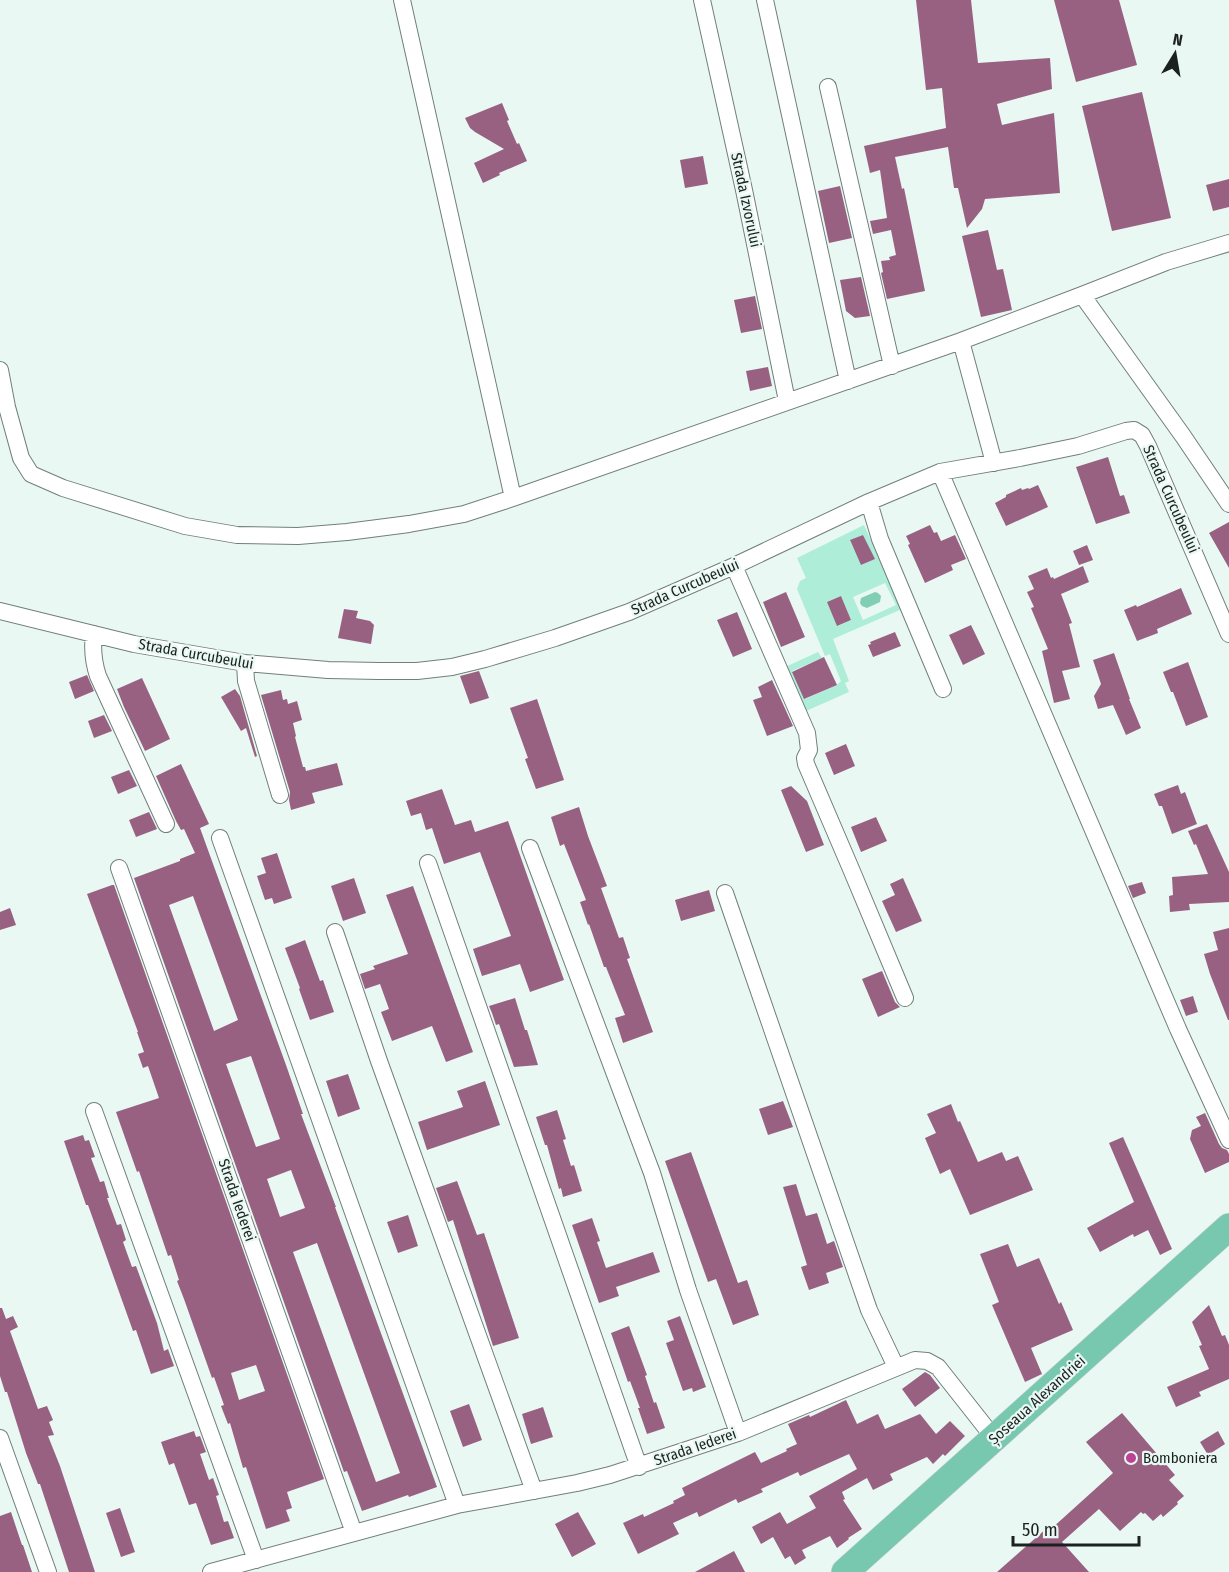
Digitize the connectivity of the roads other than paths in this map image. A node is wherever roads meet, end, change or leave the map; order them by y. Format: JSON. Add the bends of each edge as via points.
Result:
{"nodes":[{"id":1,"x":402,"y":0,"type":"edge"},
{"id":2,"x":702,"y":0,"type":"edge"},
{"id":3,"x":765,"y":0,"type":"edge"},
{"id":4,"x":828,"y":87,"type":"dead end"},
{"id":5,"x":1229,"y":243,"type":"edge"},
{"id":6,"x":1083,"y":295,"type":"junction"},
{"id":7,"x":961,"y":341,"type":"junction"},
{"id":8,"x":892,"y":366,"type":"junction"},
{"id":9,"x":0,"y":370,"type":"edge"},
{"id":10,"x":848,"y":381,"type":"junction"},
{"id":11,"x":787,"y":401,"type":"junction"},
{"id":12,"x":994,"y":462,"type":"junction"},
{"id":13,"x":940,"y":472,"type":"junction"},
{"id":14,"x":513,"y":498,"type":"junction"},
{"id":15,"x":869,"y":502,"type":"junction"},
{"id":16,"x":1229,"y":504,"type":"edge"},
{"id":17,"x":734,"y":566,"type":"junction"},
{"id":18,"x":0,"y":611,"type":"edge"},
{"id":19,"x":94,"y":634,"type":"junction"},
{"id":20,"x":1229,"y":634,"type":"edge"},
{"id":21,"x":245,"y":663,"type":"junction"},
{"id":22,"x":943,"y":689,"type":"dead end"},
{"id":23,"x":280,"y":795,"type":"dead end"},
{"id":24,"x":166,"y":824,"type":"dead end"},
{"id":25,"x":220,"y":838,"type":"dead end"},
{"id":26,"x":530,"y":848,"type":"dead end"},
{"id":27,"x":428,"y":863,"type":"dead end"},
{"id":28,"x":119,"y":868,"type":"dead end"},
{"id":29,"x":725,"y":892,"type":"dead end"},
{"id":30,"x":335,"y":932,"type":"dead end"},
{"id":31,"x":905,"y":998,"type":"dead end"},
{"id":32,"x":94,"y":1111,"type":"dead end"},
{"id":33,"x":1229,"y":1140,"type":"edge"},
{"id":34,"x":1229,"y":1227,"type":"edge"},
{"id":35,"x":1229,"y":1248,"type":"edge"},
{"id":36,"x":896,"y":1367,"type":"junction"},
{"id":37,"x":738,"y":1433,"type":"junction"},
{"id":38,"x":0,"y":1438,"type":"edge"},
{"id":39,"x":994,"y":1438,"type":"junction"},
{"id":40,"x":639,"y":1467,"type":"junction"},
{"id":41,"x":534,"y":1491,"type":"junction"},
{"id":42,"x":457,"y":1504,"type":"junction"},
{"id":43,"x":354,"y":1533,"type":"junction"},
{"id":44,"x":256,"y":1560,"type":"junction"},
{"id":45,"x":48,"y":1572,"type":"edge"},
{"id":46,"x":211,"y":1572,"type":"edge"},
{"id":47,"x":844,"y":1572,"type":"edge"},
{"id":48,"x":868,"y":1572,"type":"edge"}],
"edges":[{"from":1,"to":14,"type":"street"},
{"from":2,"to":11,"type":"street","name":"Strada Izvorului"},
{"from":3,"to":10,"type":"street"},
{"from":4,"to":8,"type":"street"},
{"from":5,"to":6,"type":"street","via":[[1166,262]]},
{"from":6,"to":7,"type":"street"},
{"from":6,"to":16,"type":"street"},
{"from":7,"to":8,"type":"street"},
{"from":7,"to":12,"type":"street"},
{"from":8,"to":10,"type":"street"},
{"from":9,"to":14,"type":"street","via":[[21,458],[31,474],[63,488],[185,526],[237,535],[347,532],[464,514]]},
{"from":10,"to":11,"type":"street"},
{"from":11,"to":14,"type":"street"},
{"from":12,"to":13,"type":"street","name":"Strada Curcubeului"},
{"from":12,"to":20,"type":"street","name":"Strada Curcubeului","via":[[1078,446],[1126,431],[1142,435]]},
{"from":13,"to":15,"type":"street","name":"Strada Curcubeului"},
{"from":13,"to":33,"type":"street"},
{"from":15,"to":17,"type":"street","name":"Strada Curcubeului"},
{"from":15,"to":22,"type":"street","via":[[880,539]]},
{"from":17,"to":21,"type":"street","name":"Strada Curcubeului","via":[[629,612],[452,667],[358,671]]},
{"from":17,"to":31,"type":"street","via":[[807,733],[806,764]]},
{"from":18,"to":19,"type":"street","name":"Strada Curcubeului"},
{"from":19,"to":21,"type":"street","name":"Strada Curcubeului"},
{"from":19,"to":24,"type":"street","via":[[93,662],[98,676]]},
{"from":21,"to":23,"type":"street","via":[[246,681]]},
{"from":25,"to":42,"type":"street"},
{"from":26,"to":37,"type":"street","via":[[651,1173]]},
{"from":27,"to":40,"type":"street"},
{"from":28,"to":43,"type":"street","name":"Strada Iederei"},
{"from":29,"to":36,"type":"street","via":[[869,1310]]},
{"from":30,"to":41,"type":"street"},
{"from":32,"to":44,"type":"street"},
{"from":34,"to":39,"type":"highway","name":"Șoseaua Alexandriei"},
{"from":35,"to":48,"type":"highway","name":"Șoseaua Alexandriei"},
{"from":36,"to":37,"type":"street","name":"Strada Iederei"},
{"from":36,"to":39,"type":"street","name":"Strada Iederei","via":[[922,1360],[938,1367]]},
{"from":37,"to":40,"type":"street","name":"Strada Iederei"},
{"from":38,"to":45,"type":"street"},
{"from":39,"to":47,"type":"highway","name":"Șoseaua Alexandriei"},
{"from":40,"to":41,"type":"street","name":"Strada Iederei"},
{"from":41,"to":42,"type":"street","name":"Strada Iederei"},
{"from":42,"to":43,"type":"street","name":"Strada Iederei"},
{"from":43,"to":44,"type":"street","name":"Strada Iederei"},
{"from":44,"to":46,"type":"street","name":"Strada Iederei"}]}
